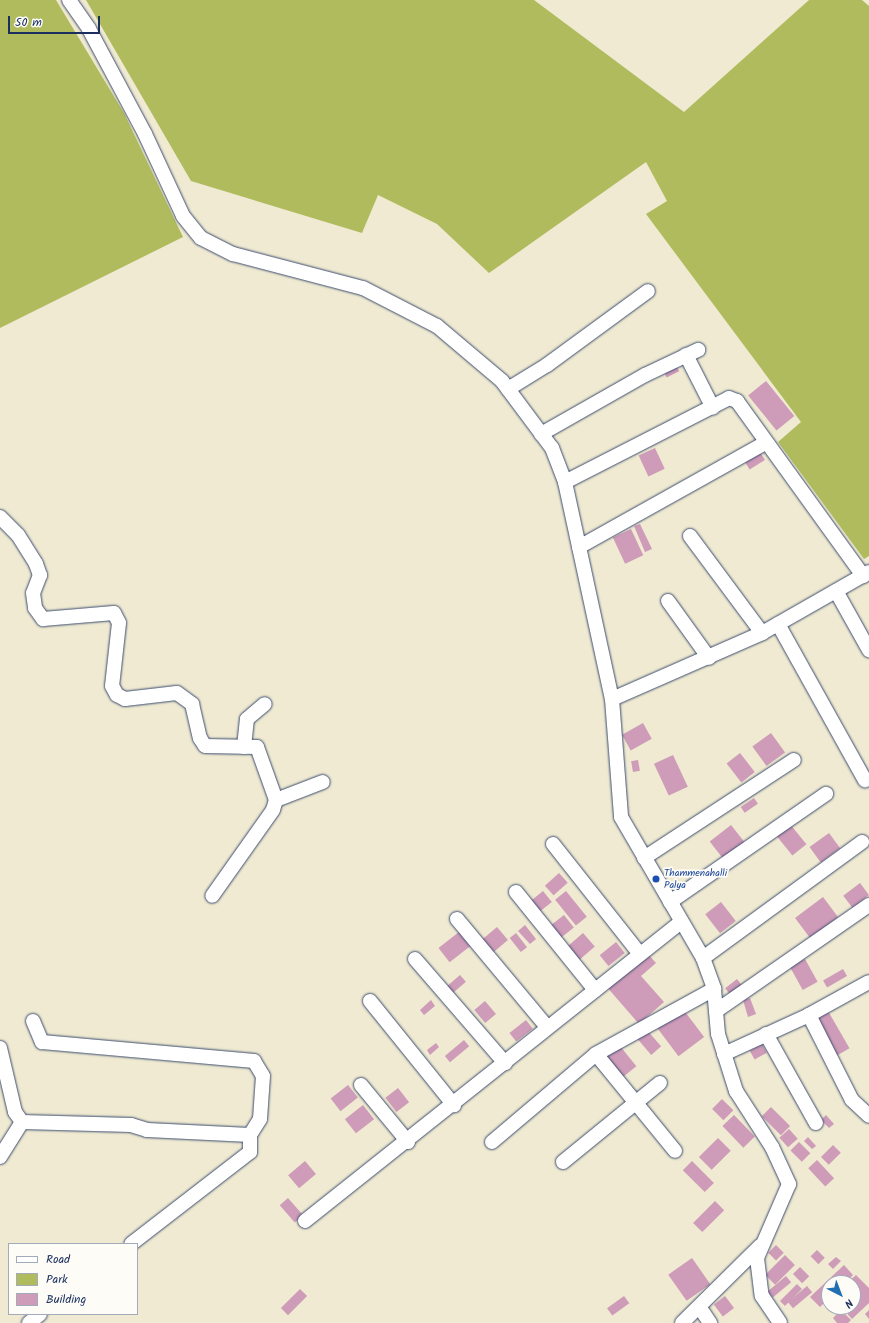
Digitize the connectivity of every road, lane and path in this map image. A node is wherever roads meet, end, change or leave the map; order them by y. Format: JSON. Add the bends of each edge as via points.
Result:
{"nodes":[{"id":1,"x":68,"y":0,"type":"edge"},
{"id":2,"x":648,"y":291,"type":"dead end"},
{"id":3,"x":508,"y":389,"type":"junction"},
{"id":4,"x":713,"y":408,"type":"junction"},
{"id":5,"x":541,"y":434,"type":"junction"},
{"id":6,"x":765,"y":443,"type":"junction"},
{"id":7,"x":565,"y":482,"type":"junction"},
{"id":8,"x":0,"y":517,"type":"edge"},
{"id":9,"x":690,"y":536,"type":"dead end"},
{"id":10,"x":579,"y":547,"type":"junction"},
{"id":11,"x":866,"y":574,"type":"edge"},
{"id":12,"x":836,"y":591,"type":"junction"},
{"id":13,"x":668,"y":600,"type":"dead end"},
{"id":14,"x":778,"y":624,"type":"junction"},
{"id":15,"x":762,"y":633,"type":"junction"},
{"id":16,"x":869,"y":650,"type":"edge"},
{"id":17,"x":709,"y":658,"type":"junction"},
{"id":18,"x":612,"y":699,"type":"junction"},
{"id":19,"x":265,"y":704,"type":"dead end"},
{"id":20,"x":244,"y":747,"type":"junction"},
{"id":21,"x":794,"y":760,"type":"dead end"},
{"id":22,"x":865,"y":780,"type":"dead end"},
{"id":23,"x":323,"y":782,"type":"dead end"},
{"id":24,"x":826,"y":794,"type":"dead end"},
{"id":25,"x":276,"y":800,"type":"junction"},
{"id":26,"x":862,"y":842,"type":"dead end"},
{"id":27,"x":553,"y":844,"type":"dead end"},
{"id":28,"x":644,"y":858,"type":"junction"},
{"id":29,"x":516,"y":892,"type":"dead end"},
{"id":30,"x":212,"y":896,"type":"dead end"},
{"id":31,"x":670,"y":902,"type":"junction"},
{"id":32,"x":869,"y":905,"type":"edge"},
{"id":33,"x":457,"y":919,"type":"dead end"},
{"id":34,"x":681,"y":922,"type":"junction"},
{"id":35,"x":640,"y":953,"type":"junction"},
{"id":36,"x":703,"y":958,"type":"junction"},
{"id":37,"x":415,"y":959,"type":"dead end"},
{"id":38,"x":869,"y":982,"type":"edge"},
{"id":39,"x":714,"y":989,"type":"junction"},
{"id":40,"x":595,"y":990,"type":"junction"},
{"id":41,"x":370,"y":1001,"type":"dead end"},
{"id":42,"x":716,"y":1011,"type":"junction"},
{"id":43,"x":809,"y":1015,"type":"junction"},
{"id":44,"x":33,"y":1021,"type":"dead end"},
{"id":45,"x":547,"y":1026,"type":"junction"},
{"id":46,"x":766,"y":1034,"type":"junction"},
{"id":47,"x":0,"y":1048,"type":"edge"},
{"id":48,"x":596,"y":1054,"type":"junction"},
{"id":49,"x":724,"y":1054,"type":"junction"},
{"id":50,"x":505,"y":1063,"type":"junction"},
{"id":51,"x":660,"y":1083,"type":"dead end"},
{"id":52,"x":361,"y":1085,"type":"dead end"},
{"id":53,"x":636,"y":1102,"type":"junction"},
{"id":54,"x":454,"y":1105,"type":"junction"},
{"id":55,"x":869,"y":1116,"type":"edge"},
{"id":56,"x":22,"y":1122,"type":"junction"},
{"id":57,"x":816,"y":1123,"type":"dead end"},
{"id":58,"x":250,"y":1135,"type":"junction"},
{"id":59,"x":408,"y":1142,"type":"junction"},
{"id":60,"x":492,"y":1142,"type":"dead end"},
{"id":61,"x":675,"y":1151,"type":"dead end"},
{"id":62,"x":0,"y":1157,"type":"edge"},
{"id":63,"x":563,"y":1162,"type":"dead end"},
{"id":64,"x":306,"y":1221,"type":"dead end"},
{"id":65,"x":132,"y":1243,"type":"edge"},
{"id":66,"x":763,"y":1243,"type":"junction"},
{"id":67,"x":700,"y":1308,"type":"junction"},
{"id":68,"x":39,"y":1315,"type":"edge"},
{"id":69,"x":29,"y":1323,"type":"edge"},
{"id":70,"x":682,"y":1323,"type":"edge"},
{"id":71,"x":710,"y":1323,"type":"edge"},
{"id":72,"x":780,"y":1323,"type":"edge"}],
"edges":[{"from":1,"to":3,"type":"street","via":[[89,29],[183,216],[201,238],[233,254],[363,288],[437,326]]},
{"from":2,"to":3,"type":"street","via":[[547,365]]},
{"from":3,"to":5,"type":"street"},
{"from":4,"to":5,"type":"street","via":[[692,353]]},
{"from":4,"to":6,"type":"street","via":[[729,398],[737,401]]},
{"from":4,"to":7,"type":"street"},
{"from":5,"to":7,"type":"street","via":[[552,448]]},
{"from":6,"to":10,"type":"street"},
{"from":6,"to":11,"type":"street"},
{"from":7,"to":10,"type":"street"},
{"from":8,"to":20,"type":"street","via":[[18,535],[36,564],[40,575],[33,593],[35,608],[43,619],[114,613],[119,623],[112,686],[116,695],[125,700],[176,693],[192,704],[200,738],[205,746]]},
{"from":9,"to":15,"type":"street"},
{"from":10,"to":18,"type":"street"},
{"from":11,"to":12,"type":"street"},
{"from":12,"to":14,"type":"street"},
{"from":12,"to":16,"type":"street"},
{"from":13,"to":17,"type":"street"},
{"from":14,"to":15,"type":"street"},
{"from":14,"to":22,"type":"street"},
{"from":15,"to":17,"type":"street"},
{"from":17,"to":18,"type":"street"},
{"from":18,"to":28,"type":"street","via":[[621,817]]},
{"from":19,"to":20,"type":"street","via":[[247,719]]},
{"from":20,"to":25,"type":"street","via":[[257,747]]},
{"from":21,"to":28,"type":"street"},
{"from":23,"to":25,"type":"street"},
{"from":24,"to":31,"type":"street"},
{"from":25,"to":30,"type":"street","via":[[250,846]]},
{"from":26,"to":36,"type":"street"},
{"from":27,"to":35,"type":"street"},
{"from":28,"to":31,"type":"street"},
{"from":29,"to":40,"type":"street"},
{"from":31,"to":34,"type":"street"},
{"from":32,"to":42,"type":"street"},
{"from":33,"to":45,"type":"street"},
{"from":34,"to":35,"type":"street"},
{"from":34,"to":36,"type":"street"},
{"from":35,"to":40,"type":"street"},
{"from":36,"to":39,"type":"street"},
{"from":37,"to":50,"type":"street"},
{"from":38,"to":43,"type":"street"},
{"from":39,"to":42,"type":"street"},
{"from":39,"to":48,"type":"street"},
{"from":40,"to":45,"type":"street"},
{"from":41,"to":54,"type":"street"},
{"from":42,"to":49,"type":"street"},
{"from":43,"to":46,"type":"street"},
{"from":43,"to":55,"type":"street","via":[[852,1100]]},
{"from":44,"to":58,"type":"street","via":[[42,1042],[254,1061],[263,1076],[260,1119]]},
{"from":45,"to":50,"type":"street"},
{"from":46,"to":49,"type":"street"},
{"from":46,"to":57,"type":"street"},
{"from":47,"to":56,"type":"street","via":[[16,1112]]},
{"from":48,"to":53,"type":"street"},
{"from":48,"to":60,"type":"street"},
{"from":49,"to":66,"type":"street","via":[[736,1091],[772,1147],[789,1184]]},
{"from":50,"to":54,"type":"street"},
{"from":51,"to":53,"type":"street"},
{"from":52,"to":59,"type":"street"},
{"from":53,"to":61,"type":"street"},
{"from":53,"to":63,"type":"street"},
{"from":54,"to":59,"type":"street"},
{"from":56,"to":58,"type":"street","via":[[131,1125],[147,1130]]},
{"from":56,"to":62,"type":"street"},
{"from":58,"to":65,"type":"street","via":[[250,1152]]},
{"from":59,"to":64,"type":"street"},
{"from":66,"to":67,"type":"street"},
{"from":66,"to":72,"type":"street","via":[[758,1258],[762,1296]]},
{"from":67,"to":70,"type":"street"},
{"from":67,"to":71,"type":"street"},
{"from":68,"to":69,"type":"street"}]}
